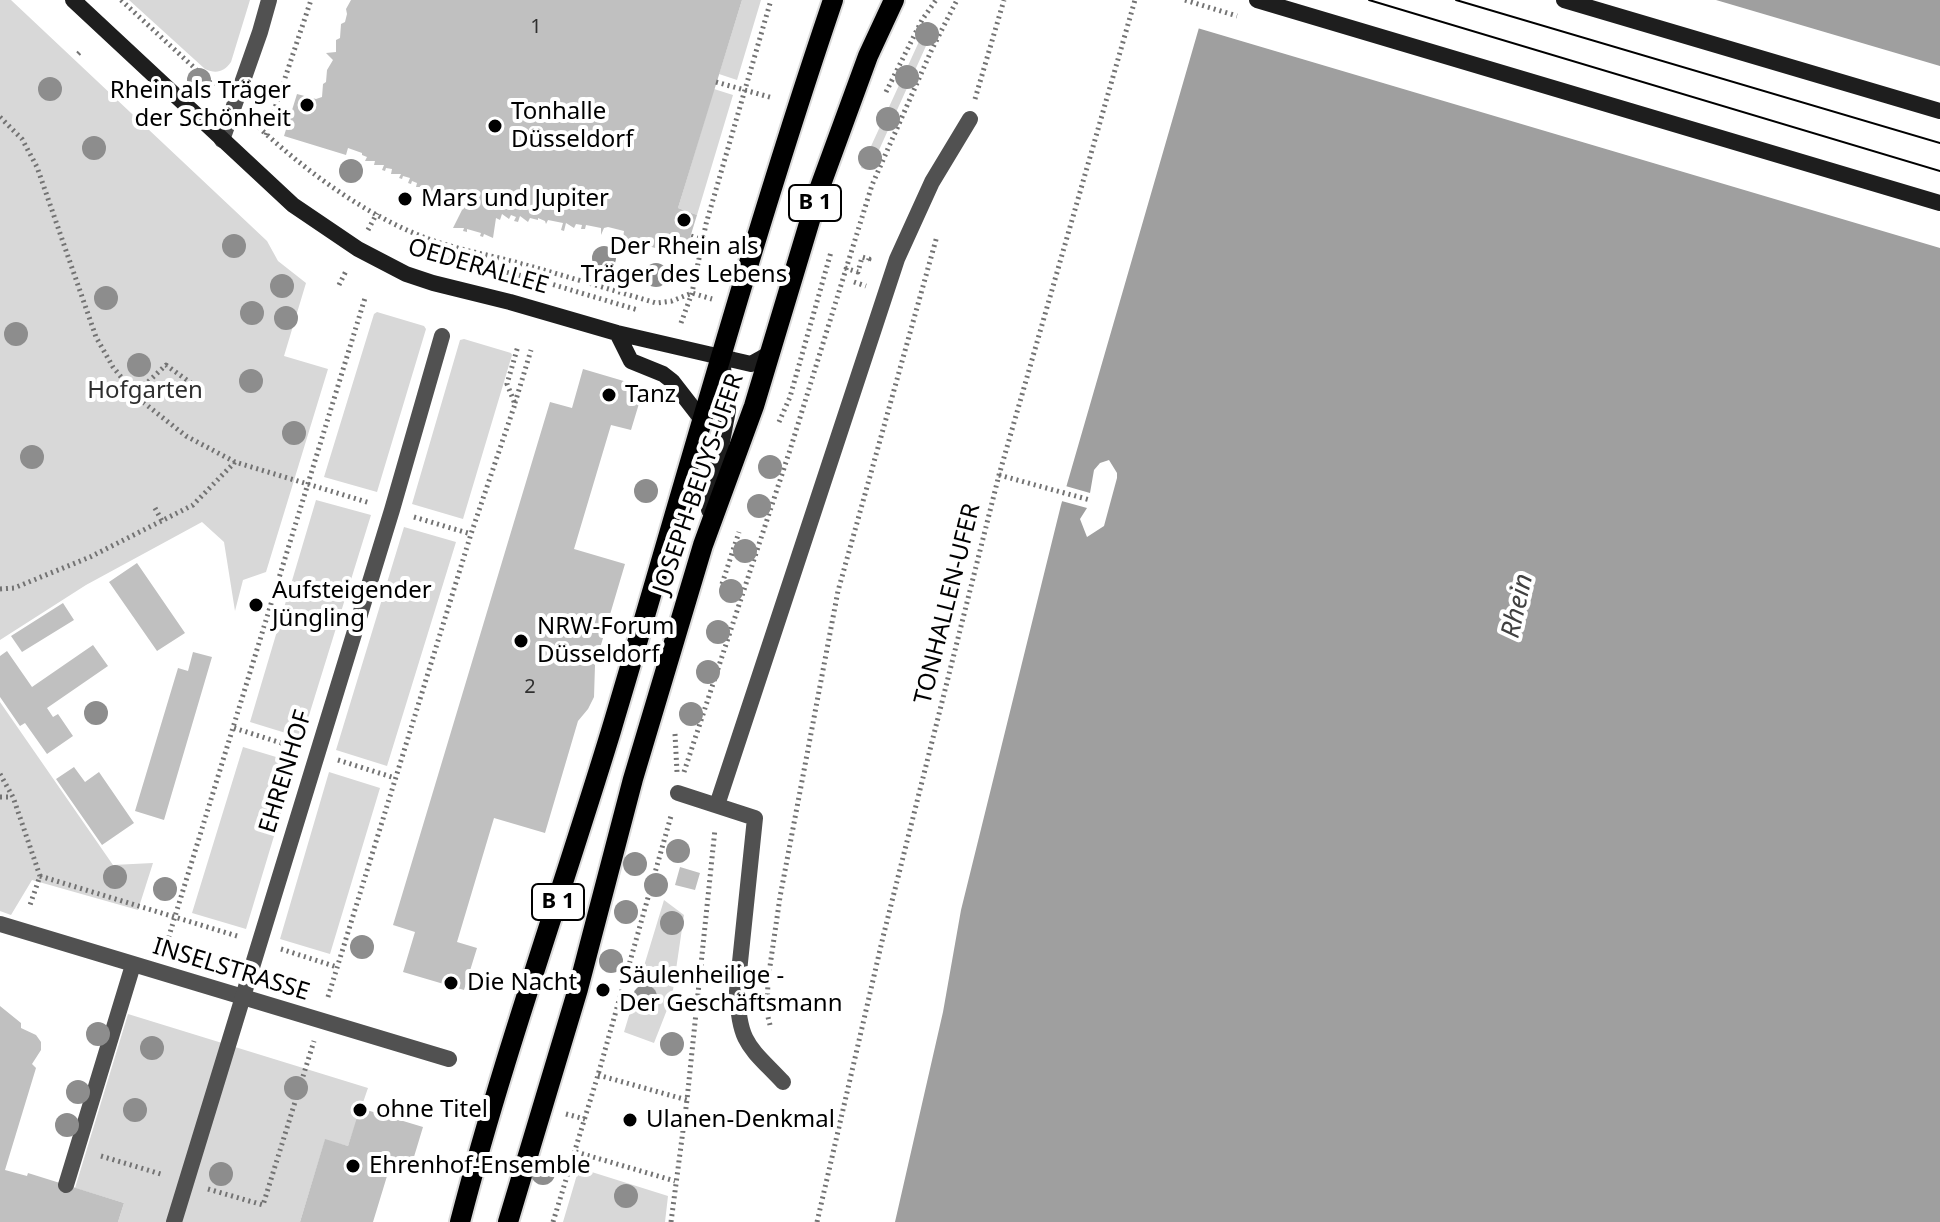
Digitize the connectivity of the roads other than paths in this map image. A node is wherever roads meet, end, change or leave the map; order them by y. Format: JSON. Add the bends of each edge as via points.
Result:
{"nodes":[{"id":1,"x":73,"y":0,"type":"edge"},
{"id":2,"x":269,"y":0,"type":"edge"},
{"id":3,"x":833,"y":0,"type":"edge"},
{"id":4,"x":894,"y":0,"type":"edge"},
{"id":5,"x":1257,"y":0,"type":"edge"},
{"id":6,"x":1564,"y":0,"type":"edge"},
{"id":7,"x":1940,"y":111,"type":"edge"},
{"id":8,"x":970,"y":119,"type":"road end"},
{"id":9,"x":222,"y":140,"type":"junction"},
{"id":10,"x":1940,"y":203,"type":"edge"},
{"id":11,"x":617,"y":333,"type":"junction"},
{"id":12,"x":442,"y":336,"type":"dead end"},
{"id":13,"x":769,"y":354,"type":"junction"},
{"id":14,"x":722,"y":358,"type":"junction"},
{"id":15,"x":703,"y":421,"type":"junction"},
{"id":16,"x":703,"y":545,"type":"junction"},
{"id":17,"x":678,"y":793,"type":"road end"},
{"id":18,"x":717,"y":805,"type":"junction"},
{"id":19,"x":0,"y":924,"type":"edge"},
{"id":20,"x":133,"y":965,"type":"junction"},
{"id":21,"x":242,"y":998,"type":"junction"},
{"id":22,"x":449,"y":1059,"type":"dead end"},
{"id":23,"x":783,"y":1082,"type":"dead end"},
{"id":24,"x":66,"y":1185,"type":"dead end"},
{"id":25,"x":174,"y":1222,"type":"edge"},
{"id":26,"x":460,"y":1222,"type":"edge"},
{"id":27,"x":508,"y":1222,"type":"edge"}],
"edges":[{"from":1,"to":9,"type":"main road","name":"OEDERALLEE"},
{"from":2,"to":9,"type":"street"},
{"from":3,"to":14,"type":"main road","name":"JOSEPH-BEUYS-UFER","number":"B 1","via":[[781,154]]},
{"from":4,"to":13,"type":"main road","name":"JOSEPH-BEUYS-UFER","number":"B 1","via":[[820,187]]},
{"from":5,"to":10,"type":"main road"},
{"from":6,"to":7,"type":"main road"},
{"from":8,"to":18,"type":"street","via":[[932,182],[897,259]]},
{"from":9,"to":11,"type":"main road","name":"OEDERALLEE","via":[[293,205],[406,274]]},
{"from":11,"to":14,"type":"main road","name":"OEDERALLEE"},
{"from":11,"to":15,"type":"main road","via":[[631,361],[672,381]]},
{"from":12,"to":21,"type":"street","name":"EHRENHOF"},
{"from":13,"to":14,"type":"main road","name":"OEDERALLEE","via":[[751,364]]},
{"from":13,"to":16,"type":"main road","name":"JOSEPH-BEUYS-UFER","number":"B 1"},
{"from":14,"to":15,"type":"main road","name":"JOSEPH-BEUYS-UFER","number":"B 1"},
{"from":14,"to":16,"type":"main road","via":[[728,410]]},
{"from":15,"to":26,"type":"main road","name":"JOSEPH-BEUYS-UFER","number":"B 1","via":[[563,886],[500,1075]]},
{"from":16,"to":27,"type":"main road","name":"JOSEPH-BEUYS-UFER","number":"B 1"},
{"from":17,"to":18,"type":"street"},
{"from":18,"to":23,"type":"street","via":[[755,818],[738,1020],[746,1043]]},
{"from":19,"to":20,"type":"street","name":"INSELSTRASSE"},
{"from":20,"to":21,"type":"street","name":"INSELSTRASSE"},
{"from":20,"to":24,"type":"street"},
{"from":21,"to":22,"type":"street","name":"INSELSTRASSE"},
{"from":21,"to":25,"type":"street","name":"EHRENHOF"}]}
